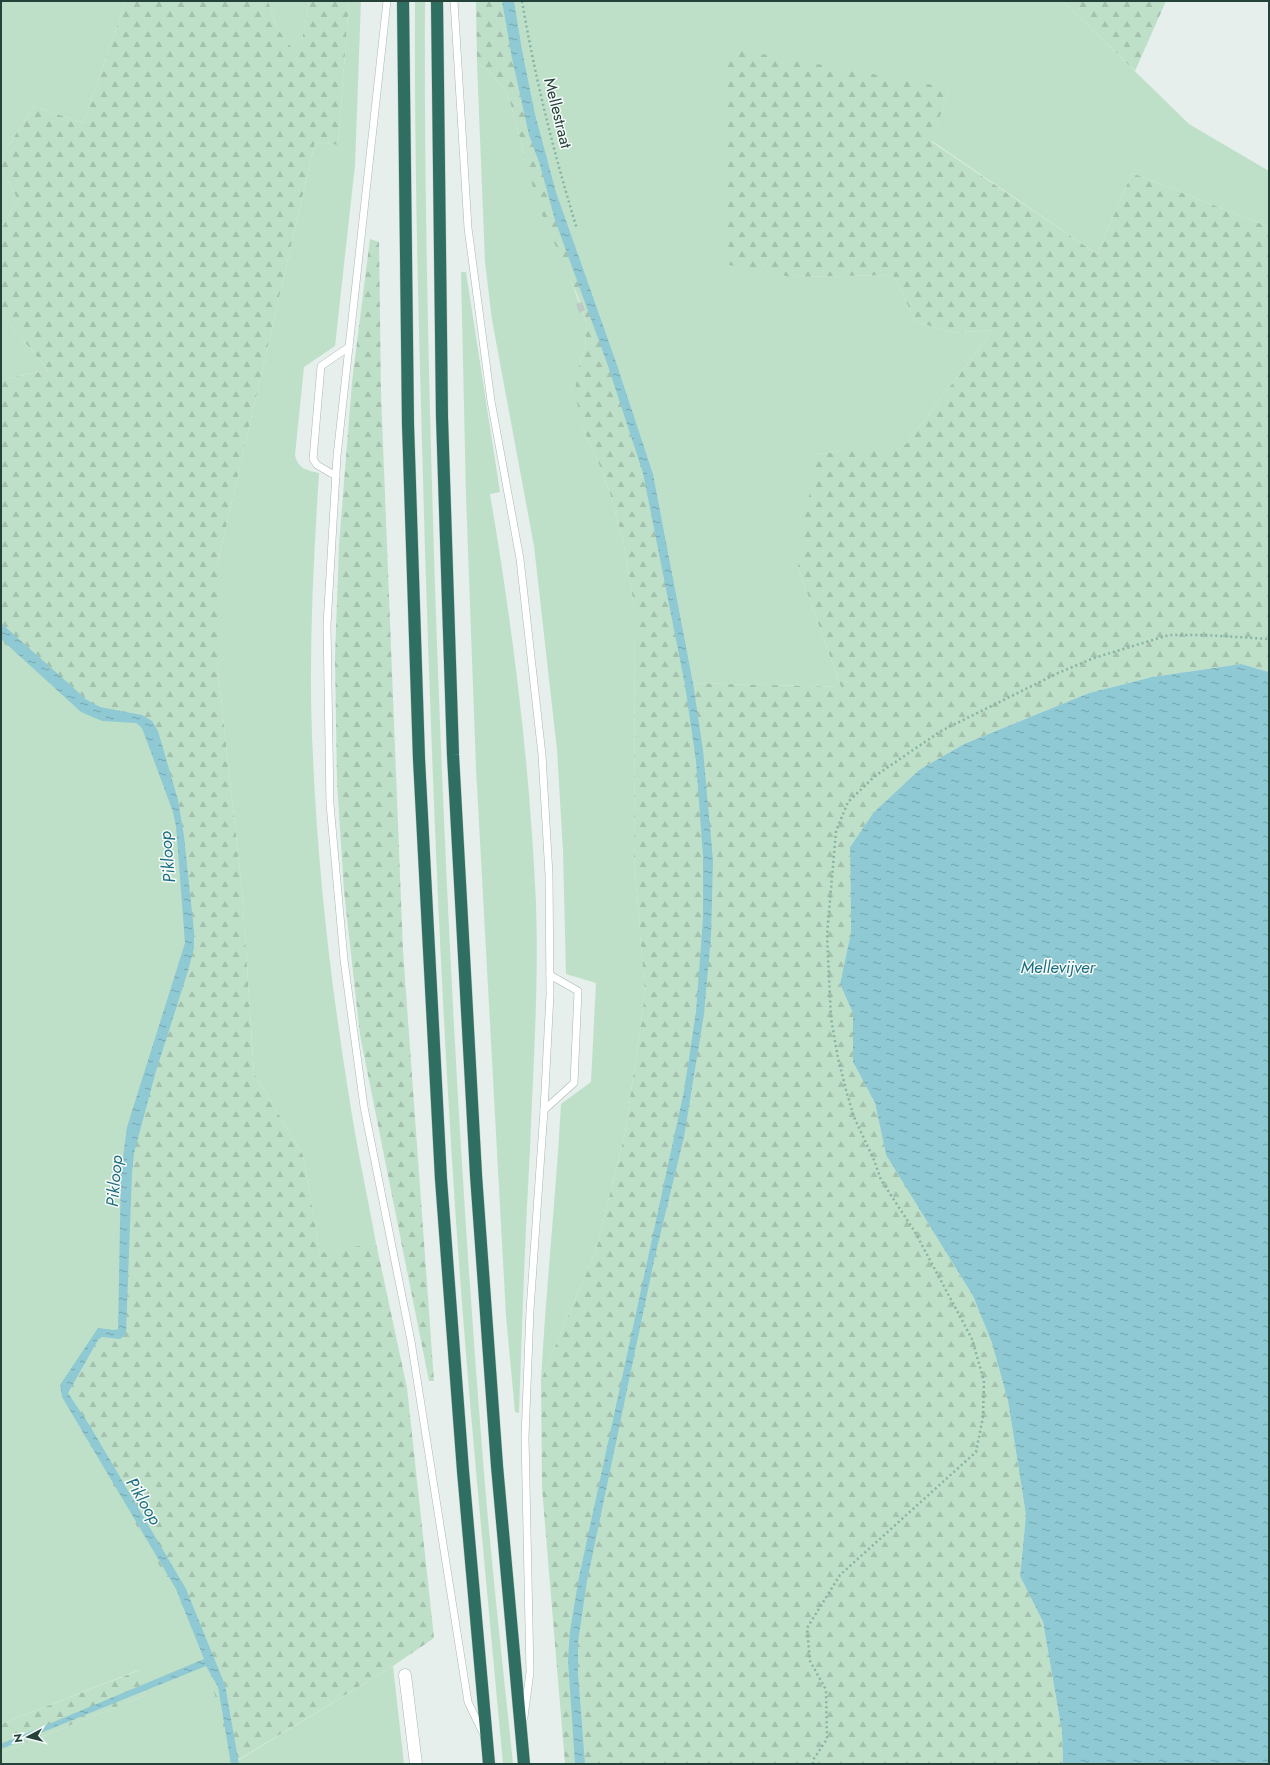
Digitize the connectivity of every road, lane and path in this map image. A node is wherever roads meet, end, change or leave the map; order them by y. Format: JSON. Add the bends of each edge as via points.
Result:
{"nodes":[{"id":1,"x":387,"y":1,"type":"edge"},
{"id":2,"x":402,"y":1,"type":"edge"},
{"id":3,"x":437,"y":1,"type":"edge"},
{"id":4,"x":454,"y":1,"type":"edge"},
{"id":5,"x":522,"y":1,"type":"edge"},
{"id":6,"x":577,"y":229,"type":"dead end"},
{"id":7,"x":349,"y":348,"type":"junction"},
{"id":8,"x":336,"y":476,"type":"junction"},
{"id":9,"x":1269,"y":639,"type":"edge"},
{"id":10,"x":550,"y":975,"type":"junction"},
{"id":11,"x":544,"y":1110,"type":"junction"},
{"id":12,"x":405,"y":1675,"type":"dead end"},
{"id":13,"x":521,"y":1737,"type":"junction"},
{"id":14,"x":487,"y":1741,"type":"junction"},
{"id":15,"x":416,"y":1764,"type":"edge"},
{"id":16,"x":489,"y":1764,"type":"edge"},
{"id":17,"x":524,"y":1764,"type":"edge"},
{"id":18,"x":813,"y":1764,"type":"edge"}],
"edges":[{"from":1,"to":7,"type":"lane"},
{"from":2,"to":14,"type":"highway","via":[[408,424],[419,759],[441,1179],[462,1471]]},
{"from":3,"to":13,"type":"highway","via":[[442,418],[453,755],[476,1175],[497,1466]]},
{"from":4,"to":10,"type":"lane","via":[[468,228],[491,401],[520,559],[542,755],[549,875]]},
{"from":5,"to":6,"type":"path","name":"Mellestraat","via":[[552,141]]},
{"from":7,"to":8,"type":"lane"},
{"from":7,"to":8,"type":"lane","via":[[322,366],[313,459],[317,465]]},
{"from":8,"to":14,"type":"lane","via":[[327,625],[330,804],[344,960],[364,1107],[411,1340],[468,1702]]},
{"from":9,"to":18,"type":"path","via":[[1169,635],[1094,658],[941,731],[875,776],[848,802],[836,832],[828,907],[831,1018],[838,1058],[854,1117],[882,1180],[915,1232],[972,1339],[984,1381],[983,1417],[976,1452],[840,1575],[807,1628],[810,1661],[826,1690],[827,1739]]},
{"from":10,"to":11,"type":"lane"},
{"from":10,"to":11,"type":"lane","via":[[578,991],[574,1083]]},
{"from":11,"to":13,"type":"lane","via":[[530,1310],[525,1437],[530,1672]]},
{"from":12,"to":15,"type":"street"},
{"from":13,"to":17,"type":"highway"},
{"from":14,"to":16,"type":"highway"}]}
